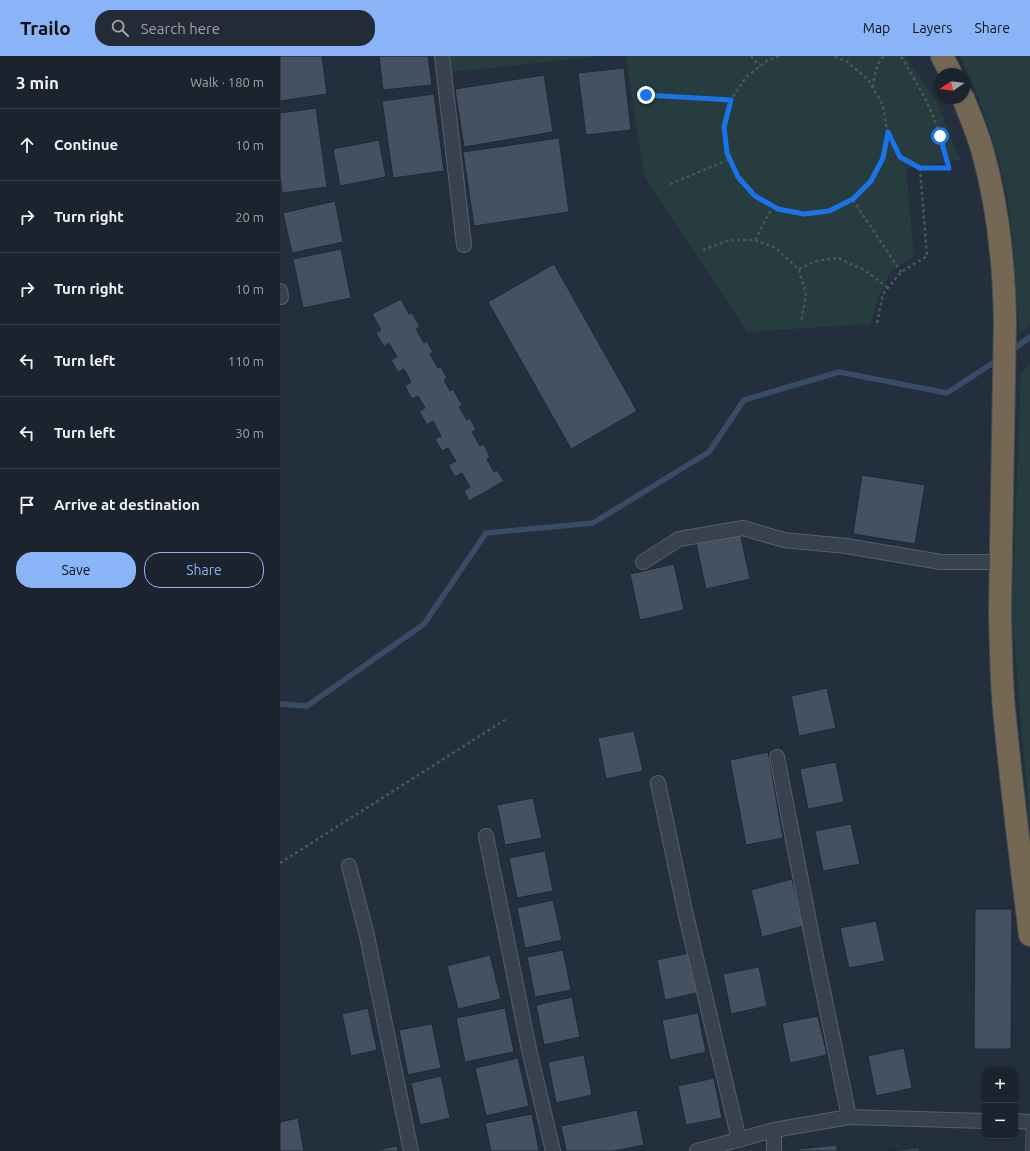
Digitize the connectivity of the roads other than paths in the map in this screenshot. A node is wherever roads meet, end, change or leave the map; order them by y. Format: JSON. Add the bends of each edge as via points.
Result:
{"nodes":[{"id":1,"x":442,"y":56,"type":"edge"},
{"id":2,"x":942,"y":56,"type":"edge"},
{"id":3,"x":948,"y":68,"type":"edge"},
{"id":4,"x":965,"y":104,"type":"edge"},
{"id":5,"x":464,"y":245,"type":"dead end"},
{"id":6,"x":643,"y":562,"type":"dead end"},
{"id":7,"x":1000,"y":562,"type":"junction"},
{"id":8,"x":777,"y":757,"type":"dead end"},
{"id":9,"x":658,"y":782,"type":"dead end"},
{"id":10,"x":486,"y":836,"type":"dead end"},
{"id":11,"x":349,"y":866,"type":"dead end"},
{"id":12,"x":1030,"y":935,"type":"edge"},
{"id":13,"x":849,"y":1116,"type":"junction"},
{"id":14,"x":982,"y":1120,"type":"edge"},
{"id":15,"x":1018,"y":1121,"type":"edge"},
{"id":16,"x":1030,"y":1122,"type":"edge"},
{"id":17,"x":774,"y":1130,"type":"junction"},
{"id":18,"x":738,"y":1140,"type":"junction"},
{"id":19,"x":411,"y":1151,"type":"edge"},
{"id":20,"x":553,"y":1151,"type":"edge"},
{"id":21,"x":697,"y":1151,"type":"edge"},
{"id":22,"x":774,"y":1151,"type":"edge"},
{"id":23,"x":1029,"y":1151,"type":"edge"}],
"edges":[{"from":1,"to":5,"type":"street"},
{"from":2,"to":3,"type":"highway"},
{"from":4,"to":7,"type":"highway","via":[[982,149],[994,201],[1002,259],[1006,321]]},
{"from":6,"to":7,"type":"street","via":[[680,539],[743,528],[784,540],[846,546],[941,562]]},
{"from":7,"to":12,"type":"highway","via":[[1004,707]]},
{"from":8,"to":13,"type":"street"},
{"from":9,"to":18,"type":"street","via":[[685,912]]},
{"from":10,"to":20,"type":"street","via":[[530,1054]]},
{"from":11,"to":19,"type":"street","via":[[367,936]]},
{"from":13,"to":14,"type":"street"},
{"from":13,"to":17,"type":"street"},
{"from":15,"to":16,"type":"street"},
{"from":16,"to":23,"type":"lane"},
{"from":17,"to":18,"type":"street"},
{"from":17,"to":22,"type":"street"},
{"from":18,"to":21,"type":"street"}]}
